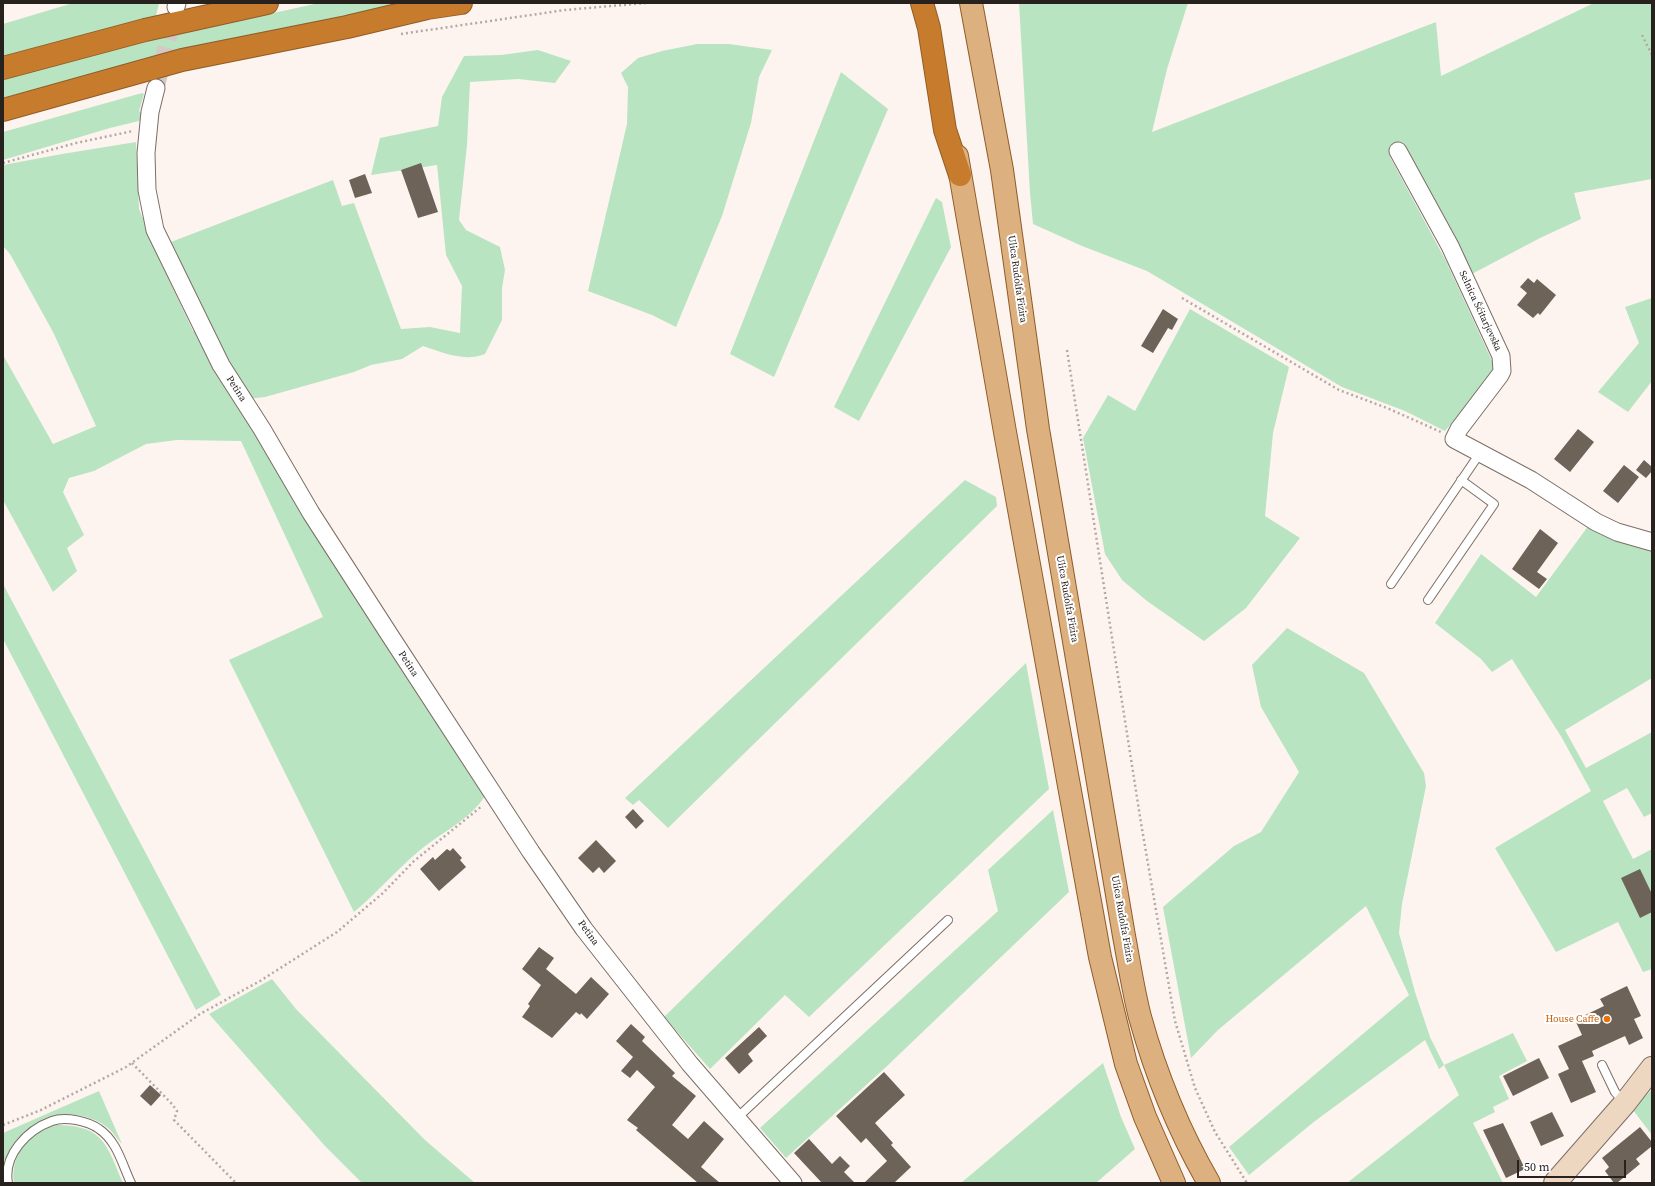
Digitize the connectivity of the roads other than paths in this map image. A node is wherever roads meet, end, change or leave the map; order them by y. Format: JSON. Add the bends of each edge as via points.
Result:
{"nodes":[{"id":1,"x":267,"y":3,"type":"edge"},
{"id":2,"x":461,"y":3,"type":"edge"},
{"id":3,"x":922,"y":3,"type":"edge"},
{"id":4,"x":933,"y":3,"type":"edge"},
{"id":5,"x":971,"y":3,"type":"edge"},
{"id":6,"x":3,"y":68,"type":"edge"},
{"id":7,"x":156,"y":88,"type":"tunnel mouth"},
{"id":8,"x":3,"y":110,"type":"edge"},
{"id":9,"x":1398,"y":151,"type":"dead end"},
{"id":10,"x":960,"y":175,"type":"junction"},
{"id":11,"x":1480,"y":453,"type":"junction"},
{"id":12,"x":1461,"y":480,"type":"junction"},
{"id":13,"x":1652,"y":542,"type":"edge"},
{"id":14,"x":1391,"y":584,"type":"dead end"},
{"id":15,"x":1428,"y":600,"type":"dead end"},
{"id":16,"x":948,"y":920,"type":"dead end"},
{"id":17,"x":1602,"y":1065,"type":"dead end"},
{"id":18,"x":1652,"y":1068,"type":"edge"},
{"id":19,"x":1625,"y":1103,"type":"junction"},
{"id":20,"x":737,"y":1118,"type":"junction"},
{"id":21,"x":8,"y":1183,"type":"edge"},
{"id":22,"x":131,"y":1183,"type":"edge"},
{"id":23,"x":793,"y":1183,"type":"edge"},
{"id":24,"x":1174,"y":1183,"type":"edge"},
{"id":25,"x":1209,"y":1183,"type":"edge"},
{"id":26,"x":1555,"y":1183,"type":"edge"}],
"edges":[{"from":1,"to":6,"type":"highway","via":[[145,30]]},
{"from":2,"to":8,"type":"highway","via":[[182,60]]},
{"from":3,"to":10,"type":"highway","via":[[929,28],[945,130]]},
{"from":4,"to":10,"type":"main road"},
{"from":5,"to":25,"type":"main road","name":"Ulica Rudolfa Fizira","via":[[1002,170],[1038,429],[1124,936],[1140,1016],[1160,1079],[1189,1148]]},
{"from":7,"to":20,"type":"street","name":"Petina","via":[[146,153],[147,190],[155,230],[220,365],[262,429],[311,513],[495,798],[594,941],[685,1058]]},
{"from":9,"to":11,"type":"street","name":"Selnica Šćitarjevska","via":[[1450,246],[1501,356],[1500,375],[1454,439]]},
{"from":10,"to":24,"type":"main road","via":[[1100,957],[1126,1064],[1145,1117]]},
{"from":11,"to":12,"type":"lane"},
{"from":11,"to":13,"type":"street","via":[[1531,480],[1596,522],[1617,532]]},
{"from":12,"to":14,"type":"lane"},
{"from":12,"to":15,"type":"lane","via":[[1494,504]]},
{"from":16,"to":20,"type":"lane"},
{"from":17,"to":19,"type":"lane","via":[[1615,1092]]},
{"from":18,"to":19,"type":"street"},
{"from":19,"to":26,"type":"street"},
{"from":20,"to":23,"type":"street","name":"Petina"},
{"from":21,"to":22,"type":"lane","via":[[6,1172],[15,1149],[32,1132],[53,1120],[74,1119],[98,1128],[112,1141]]}]}
